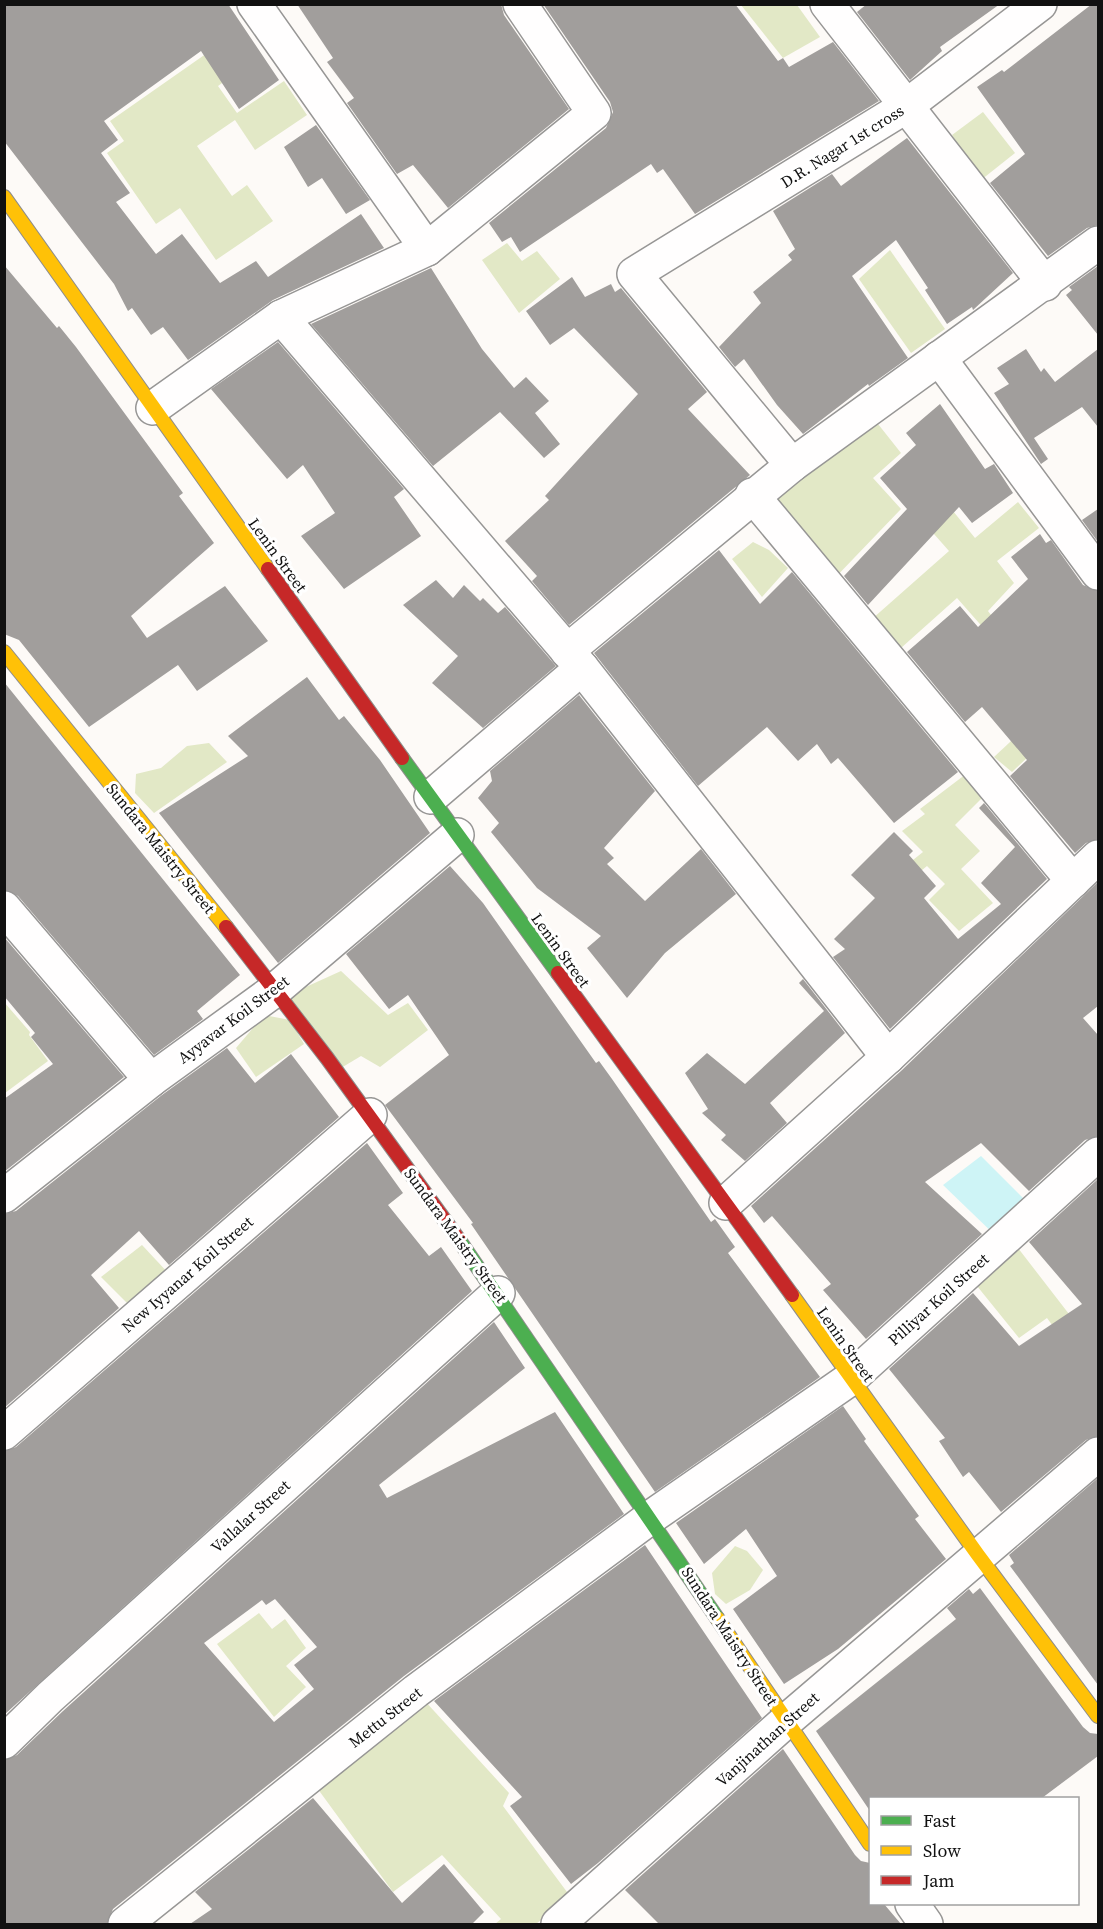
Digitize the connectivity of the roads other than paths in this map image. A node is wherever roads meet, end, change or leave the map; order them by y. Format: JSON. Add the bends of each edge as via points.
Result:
{"nodes":[{"id":1,"x":254,"y":4,"type":"edge"},
{"id":2,"x":520,"y":4,"type":"edge"},
{"id":3,"x":826,"y":4,"type":"edge"},
{"id":4,"x":1040,"y":4,"type":"edge"},
{"id":5,"x":905,"y":107,"type":"junction"},
{"id":6,"x":4,"y":197,"type":"edge"},
{"id":7,"x":1098,"y":243,"type":"edge"},
{"id":8,"x":427,"y":249,"type":"junction"},
{"id":9,"x":1045,"y":284,"type":"junction"},
{"id":10,"x":281,"y":317,"type":"junction"},
{"id":11,"x":939,"y":358,"type":"junction"},
{"id":12,"x":153,"y":408,"type":"junction"},
{"id":13,"x":792,"y":465,"type":"junction"},
{"id":14,"x":752,"y":495,"type":"junction"},
{"id":15,"x":1098,"y":573,"type":"edge"},
{"id":16,"x":4,"y":652,"type":"edge"},
{"id":17,"x":574,"y":660,"type":"junction"},
{"id":18,"x":431,"y":797,"type":"junction"},
{"id":19,"x":457,"y":835,"type":"junction"},
{"id":20,"x":1098,"y":857,"type":"edge"},
{"id":21,"x":1073,"y":881,"type":"junction"},
{"id":22,"x":4,"y":908,"type":"edge"},
{"id":23,"x":275,"y":990,"type":"junction"},
{"id":24,"x":888,"y":1057,"type":"junction"},
{"id":25,"x":151,"y":1080,"type":"junction"},
{"id":26,"x":370,"y":1115,"type":"junction"},
{"id":27,"x":1098,"y":1154,"type":"edge"},
{"id":28,"x":4,"y":1196,"type":"edge"},
{"id":29,"x":726,"y":1203,"type":"junction"},
{"id":30,"x":498,"y":1293,"type":"junction"},
{"id":31,"x":850,"y":1378,"type":"junction"},
{"id":32,"x":4,"y":1434,"type":"edge"},
{"id":33,"x":1098,"y":1454,"type":"edge"},
{"id":34,"x":651,"y":1517,"type":"junction"},
{"id":35,"x":978,"y":1555,"type":"junction"},
{"id":36,"x":1098,"y":1716,"type":"edge"},
{"id":37,"x":786,"y":1721,"type":"junction"},
{"id":38,"x":4,"y":1742,"type":"edge"},
{"id":39,"x":869,"y":1843,"type":"edge"},
{"id":40,"x":913,"y":1905,"type":"edge"},
{"id":41,"x":578,"y":1918,"type":"edge"},
{"id":42,"x":124,"y":1924,"type":"edge"},
{"id":43,"x":926,"y":1924,"type":"edge"}],
"edges":[{"from":1,"to":8,"type":"street"},
{"from":2,"to":8,"type":"street","via":[[594,113]]},
{"from":3,"to":5,"type":"street"},
{"from":4,"to":5,"type":"street","name":"D.R. Nagar 1st cross"},
{"from":5,"to":9,"type":"street"},
{"from":5,"to":13,"type":"street","name":"D.R. Nagar 1st cross","via":[[634,274]]},
{"from":6,"to":12,"type":"street","name":"Lenin Street"},
{"from":7,"to":9,"type":"street"},
{"from":8,"to":10,"type":"street"},
{"from":9,"to":11,"type":"street"},
{"from":10,"to":12,"type":"street"},
{"from":10,"to":17,"type":"street"},
{"from":11,"to":13,"type":"street"},
{"from":11,"to":15,"type":"street"},
{"from":12,"to":18,"type":"street","name":"Lenin Street"},
{"from":13,"to":14,"type":"street"},
{"from":14,"to":17,"type":"street"},
{"from":14,"to":21,"type":"street"},
{"from":16,"to":23,"type":"street","name":"Sundara Maistry Street"},
{"from":17,"to":18,"type":"street"},
{"from":17,"to":24,"type":"street"},
{"from":18,"to":19,"type":"street","name":"Lenin Street"},
{"from":19,"to":23,"type":"street","name":"Ayyavar Koil Street"},
{"from":19,"to":29,"type":"street","name":"Lenin Street"},
{"from":20,"to":21,"type":"street"},
{"from":21,"to":24,"type":"street"},
{"from":22,"to":25,"type":"street"},
{"from":23,"to":25,"type":"street","name":"Ayyavar Koil Street"},
{"from":23,"to":26,"type":"street","name":"Sundara Maistry Street"},
{"from":24,"to":29,"type":"street"},
{"from":25,"to":28,"type":"street","name":"Ayyavar Koil Street"},
{"from":26,"to":30,"type":"street","name":"Sundara Maistry Street"},
{"from":26,"to":32,"type":"street","name":"New Iyyanar Koil Street"},
{"from":27,"to":31,"type":"street","name":"Pilliyar Koil Street"},
{"from":29,"to":31,"type":"street","name":"Lenin Street"},
{"from":30,"to":34,"type":"street","name":"Sundara Maistry Street"},
{"from":30,"to":38,"type":"street","name":"Vallalar Street"},
{"from":31,"to":34,"type":"street","name":"Pilliyar Koil Street"},
{"from":31,"to":35,"type":"street","name":"Lenin Street"},
{"from":33,"to":35,"type":"street","name":"Vanjinathan Street"},
{"from":34,"to":37,"type":"street","name":"Sundara Maistry Street"},
{"from":34,"to":42,"type":"street","name":"Mettu Street","via":[[416,1691]]},
{"from":35,"to":36,"type":"street","name":"Lenin Street"},
{"from":35,"to":37,"type":"street","name":"Vanjinathan Street"},
{"from":37,"to":39,"type":"street","name":"Sundara Maistry Street"},
{"from":37,"to":41,"type":"street","name":"Vanjinathan Street"},
{"from":40,"to":43,"type":"street"}]}
